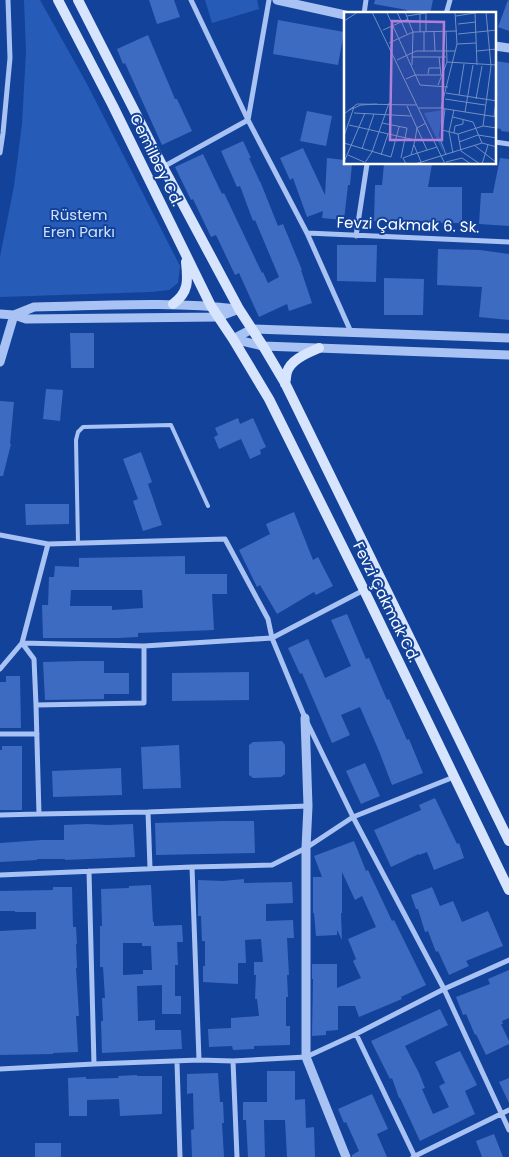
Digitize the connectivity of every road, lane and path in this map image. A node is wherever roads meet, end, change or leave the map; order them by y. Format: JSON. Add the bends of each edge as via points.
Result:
{"nodes":[{"id":1,"x":8,"y":0,"type":"edge"},
{"id":2,"x":58,"y":0,"type":"edge"},
{"id":3,"x":78,"y":0,"type":"edge"},
{"id":4,"x":191,"y":0,"type":"edge"},
{"id":5,"x":269,"y":0,"type":"edge"},
{"id":6,"x":277,"y":0,"type":"edge"},
{"id":7,"x":344,"y":15,"type":"edge"},
{"id":8,"x":496,"y":46,"type":"edge"},
{"id":9,"x":509,"y":48,"type":"edge"},
{"id":10,"x":3,"y":100,"type":"edge"},
{"id":11,"x":248,"y":120,"type":"junction"},
{"id":12,"x":496,"y":142,"type":"edge"},
{"id":13,"x":509,"y":144,"type":"edge"},
{"id":14,"x":0,"y":153,"type":"edge"},
{"id":15,"x":367,"y":165,"type":"edge"},
{"id":16,"x":162,"y":167,"type":"junction"},
{"id":17,"x":307,"y":234,"type":"junction"},
{"id":18,"x":356,"y":236,"type":"junction"},
{"id":19,"x":509,"y":242,"type":"edge"},
{"id":20,"x":186,"y":256,"type":"junction"},
{"id":21,"x":173,"y":304,"type":"junction"},
{"id":22,"x":211,"y":306,"type":"junction"},
{"id":23,"x":239,"y":309,"type":"junction"},
{"id":24,"x":0,"y":314,"type":"edge"},
{"id":25,"x":14,"y":315,"type":"junction"},
{"id":26,"x":218,"y":318,"type":"junction"},
{"id":27,"x":249,"y":325,"type":"junction"},
{"id":28,"x":351,"y":332,"type":"junction"},
{"id":29,"x":230,"y":335,"type":"junction"},
{"id":30,"x":509,"y":338,"type":"edge"},
{"id":31,"x":263,"y":346,"type":"junction"},
{"id":32,"x":319,"y":348,"type":"junction"},
{"id":33,"x":509,"y":355,"type":"edge"},
{"id":34,"x":0,"y":362,"type":"edge"},
{"id":35,"x":285,"y":384,"type":"junction"},
{"id":36,"x":208,"y":506,"type":"dead end"},
{"id":37,"x":0,"y":535,"type":"edge"},
{"id":38,"x":78,"y":543,"type":"junction"},
{"id":39,"x":48,"y":544,"type":"junction"},
{"id":40,"x":364,"y":590,"type":"junction"},
{"id":41,"x":272,"y":638,"type":"junction"},
{"id":42,"x":22,"y":643,"type":"junction"},
{"id":43,"x":144,"y":646,"type":"junction"},
{"id":44,"x":0,"y":669,"type":"edge"},
{"id":45,"x":36,"y":705,"type":"junction"},
{"id":46,"x":305,"y":718,"type":"junction"},
{"id":47,"x":0,"y":734,"type":"edge"},
{"id":48,"x":37,"y":734,"type":"junction"},
{"id":49,"x":454,"y":776,"type":"junction"},
{"id":50,"x":308,"y":806,"type":"junction"},
{"id":51,"x":148,"y":812,"type":"junction"},
{"id":52,"x":39,"y":814,"type":"junction"},
{"id":53,"x":0,"y":816,"type":"edge"},
{"id":54,"x":353,"y":817,"type":"junction"},
{"id":55,"x":509,"y":841,"type":"edge"},
{"id":56,"x":306,"y":848,"type":"junction"},
{"id":57,"x":192,"y":867,"type":"junction"},
{"id":58,"x":150,"y":868,"type":"junction"},
{"id":59,"x":89,"y":871,"type":"junction"},
{"id":60,"x":0,"y":875,"type":"edge"},
{"id":61,"x":509,"y":890,"type":"edge"},
{"id":62,"x":509,"y":960,"type":"edge"},
{"id":63,"x":444,"y":989,"type":"junction"},
{"id":64,"x":356,"y":1034,"type":"junction"},
{"id":65,"x":306,"y":1057,"type":"junction"},
{"id":66,"x":199,"y":1060,"type":"junction"},
{"id":67,"x":233,"y":1061,"type":"junction"},
{"id":68,"x":177,"y":1062,"type":"junction"},
{"id":69,"x":94,"y":1064,"type":"junction"},
{"id":70,"x":0,"y":1069,"type":"edge"},
{"id":71,"x":509,"y":1110,"type":"edge"},
{"id":72,"x":502,"y":1114,"type":"junction"},
{"id":73,"x":509,"y":1130,"type":"edge"},
{"id":74,"x":180,"y":1157,"type":"edge"},
{"id":75,"x":237,"y":1157,"type":"edge"},
{"id":76,"x":346,"y":1157,"type":"edge"},
{"id":77,"x":414,"y":1157,"type":"edge"}],
"edges":[{"from":1,"to":10,"type":"street","via":[[10,58]]},
{"from":2,"to":20,"type":"main road","name":"Cemilbey Cd."},
{"from":3,"to":16,"type":"main road","name":"Cemilbey Cd."},
{"from":4,"to":11,"type":"street"},
{"from":5,"to":11,"type":"street"},
{"from":6,"to":7,"type":"street"},
{"from":8,"to":9,"type":"street"},
{"from":10,"to":14,"type":"street"},
{"from":11,"to":16,"type":"street"},
{"from":11,"to":17,"type":"street"},
{"from":12,"to":13,"type":"street"},
{"from":15,"to":18,"type":"street"},
{"from":16,"to":23,"type":"main road","name":"Cemilbey Cd."},
{"from":17,"to":18,"type":"street","name":"Fevzi Çakmak 6. Sk."},
{"from":17,"to":28,"type":"street"},
{"from":18,"to":19,"type":"street","name":"Fevzi Çakmak 6. Sk."},
{"from":20,"to":21,"type":"main road","via":[[186,289]]},
{"from":20,"to":22,"type":"main road","name":"Cemilbey Cd."},
{"from":21,"to":22,"type":"street"},
{"from":21,"to":25,"type":"street","via":[[34,307]]},
{"from":22,"to":23,"type":"street"},
{"from":22,"to":26,"type":"main road","name":"Cemilbey Cd."},
{"from":23,"to":26,"type":"street"},
{"from":23,"to":27,"type":"main road","name":"Cemilbey Cd."},
{"from":24,"to":25,"type":"street"},
{"from":25,"to":26,"type":"street","via":[[26,318]]},
{"from":25,"to":34,"type":"street"},
{"from":26,"to":29,"type":"main road","name":"Cemilbey Cd."},
{"from":27,"to":28,"type":"street"},
{"from":27,"to":29,"type":"street"},
{"from":27,"to":31,"type":"main road","name":"Fevzi Çakmak Cd."},
{"from":28,"to":30,"type":"street"},
{"from":29,"to":31,"type":"street"},
{"from":29,"to":40,"type":"main road","name":"Fevzi Çakmak Cd.","via":[[269,399]]},
{"from":31,"to":32,"type":"street"},
{"from":31,"to":35,"type":"main road","name":"Fevzi Çakmak Cd."},
{"from":32,"to":33,"type":"street"},
{"from":32,"to":35,"type":"main road","via":[[291,364]]},
{"from":35,"to":55,"type":"main road","name":"Fevzi Çakmak Cd."},
{"from":36,"to":38,"type":"lane","via":[[170,425],[83,427],[76,440]]},
{"from":37,"to":39,"type":"street"},
{"from":38,"to":39,"type":"street"},
{"from":38,"to":41,"type":"street","via":[[225,539],[268,619]]},
{"from":39,"to":42,"type":"street"},
{"from":40,"to":41,"type":"street"},
{"from":40,"to":49,"type":"main road","name":"Fevzi Çakmak Cd."},
{"from":41,"to":43,"type":"street"},
{"from":41,"to":46,"type":"street"},
{"from":42,"to":43,"type":"street"},
{"from":42,"to":44,"type":"street"},
{"from":42,"to":45,"type":"street","via":[[34,659]]},
{"from":43,"to":45,"type":"street","via":[[144,703]]},
{"from":45,"to":48,"type":"street"},
{"from":46,"to":50,"type":"street"},
{"from":46,"to":54,"type":"street"},
{"from":47,"to":48,"type":"street"},
{"from":48,"to":52,"type":"street"},
{"from":49,"to":54,"type":"street"},
{"from":49,"to":61,"type":"main road","name":"Fevzi Çakmak Cd."},
{"from":50,"to":51,"type":"street"},
{"from":50,"to":56,"type":"street"},
{"from":51,"to":52,"type":"street"},
{"from":51,"to":58,"type":"street"},
{"from":52,"to":53,"type":"street"},
{"from":54,"to":56,"type":"street"},
{"from":54,"to":63,"type":"street"},
{"from":56,"to":57,"type":"street","via":[[272,865]]},
{"from":56,"to":65,"type":"street"},
{"from":57,"to":58,"type":"street"},
{"from":57,"to":66,"type":"street"},
{"from":58,"to":59,"type":"street"},
{"from":59,"to":60,"type":"street"},
{"from":59,"to":69,"type":"street"},
{"from":62,"to":63,"type":"street"},
{"from":63,"to":64,"type":"street"},
{"from":63,"to":72,"type":"street"},
{"from":64,"to":65,"type":"street"},
{"from":64,"to":77,"type":"street"},
{"from":65,"to":67,"type":"street"},
{"from":65,"to":76,"type":"street"},
{"from":66,"to":67,"type":"street"},
{"from":66,"to":68,"type":"street"},
{"from":67,"to":75,"type":"street"},
{"from":68,"to":69,"type":"street"},
{"from":68,"to":74,"type":"street"},
{"from":69,"to":70,"type":"street"},
{"from":71,"to":72,"type":"street"},
{"from":72,"to":73,"type":"street"},
{"from":72,"to":77,"type":"street"}]}
